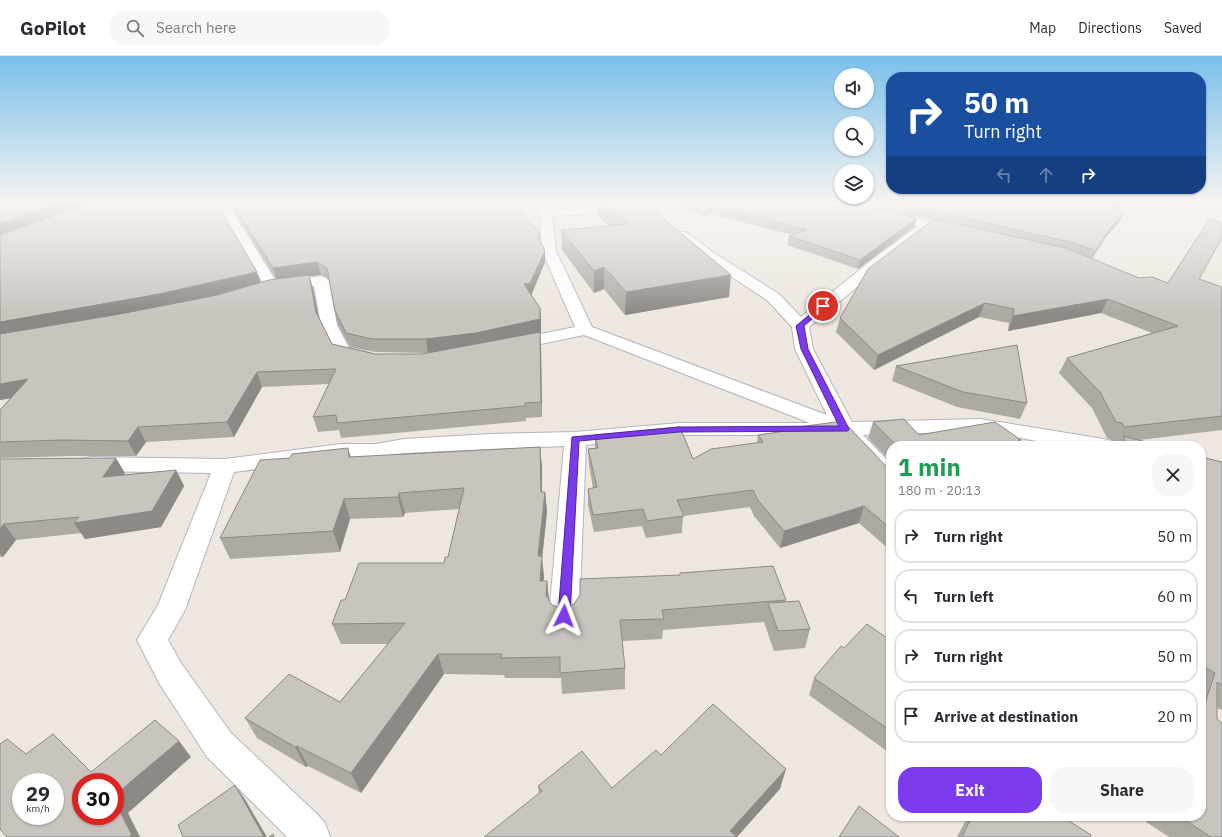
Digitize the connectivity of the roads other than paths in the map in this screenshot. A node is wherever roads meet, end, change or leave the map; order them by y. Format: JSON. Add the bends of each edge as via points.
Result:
{"nodes":[{"id":1,"x":240,"y":240,"type":"edge"},
{"id":2,"x":548,"y":240,"type":"edge"},
{"id":3,"x":688,"y":240,"type":"edge"},
{"id":4,"x":907,"y":240,"type":"edge"},
{"id":5,"x":800,"y":326,"type":"junction"},
{"id":6,"x":585,"y":330,"type":"junction"},
{"id":7,"x":496,"y":349,"type":"edge"},
{"id":8,"x":378,"y":360,"type":"edge"},
{"id":9,"x":845,"y":429,"type":"junction"},
{"id":10,"x":575,"y":439,"type":"junction"},
{"id":11,"x":1075,"y":441,"type":"edge"},
{"id":12,"x":73,"y":464,"type":"edge"},
{"id":13,"x":225,"y":466,"type":"junction"},
{"id":14,"x":886,"y":473,"type":"edge"},
{"id":15,"x":564,"y":616,"type":"edge"},
{"id":16,"x":310,"y":837,"type":"edge"}],
"edges":[{"from":1,"to":8,"type":"street","via":[[265,289],[321,281],[329,325],[342,352]]},
{"from":2,"to":6,"type":"street","via":[[550,251]]},
{"from":3,"to":5,"type":"street","via":[[774,297]]},
{"from":4,"to":5,"type":"street"},
{"from":5,"to":9,"type":"street","via":[[804,349]]},
{"from":6,"to":7,"type":"street"},
{"from":6,"to":9,"type":"street"},
{"from":9,"to":10,"type":"street","via":[[679,429]]},
{"from":9,"to":11,"type":"street","via":[[981,425]]},
{"from":9,"to":14,"type":"street"},
{"from":10,"to":13,"type":"street","via":[[404,446],[376,451],[341,451]]},
{"from":10,"to":15,"type":"street"},
{"from":12,"to":13,"type":"street"},
{"from":13,"to":16,"type":"street","via":[[171,610],[152,640],[170,673],[219,745],[304,828]]}]}
